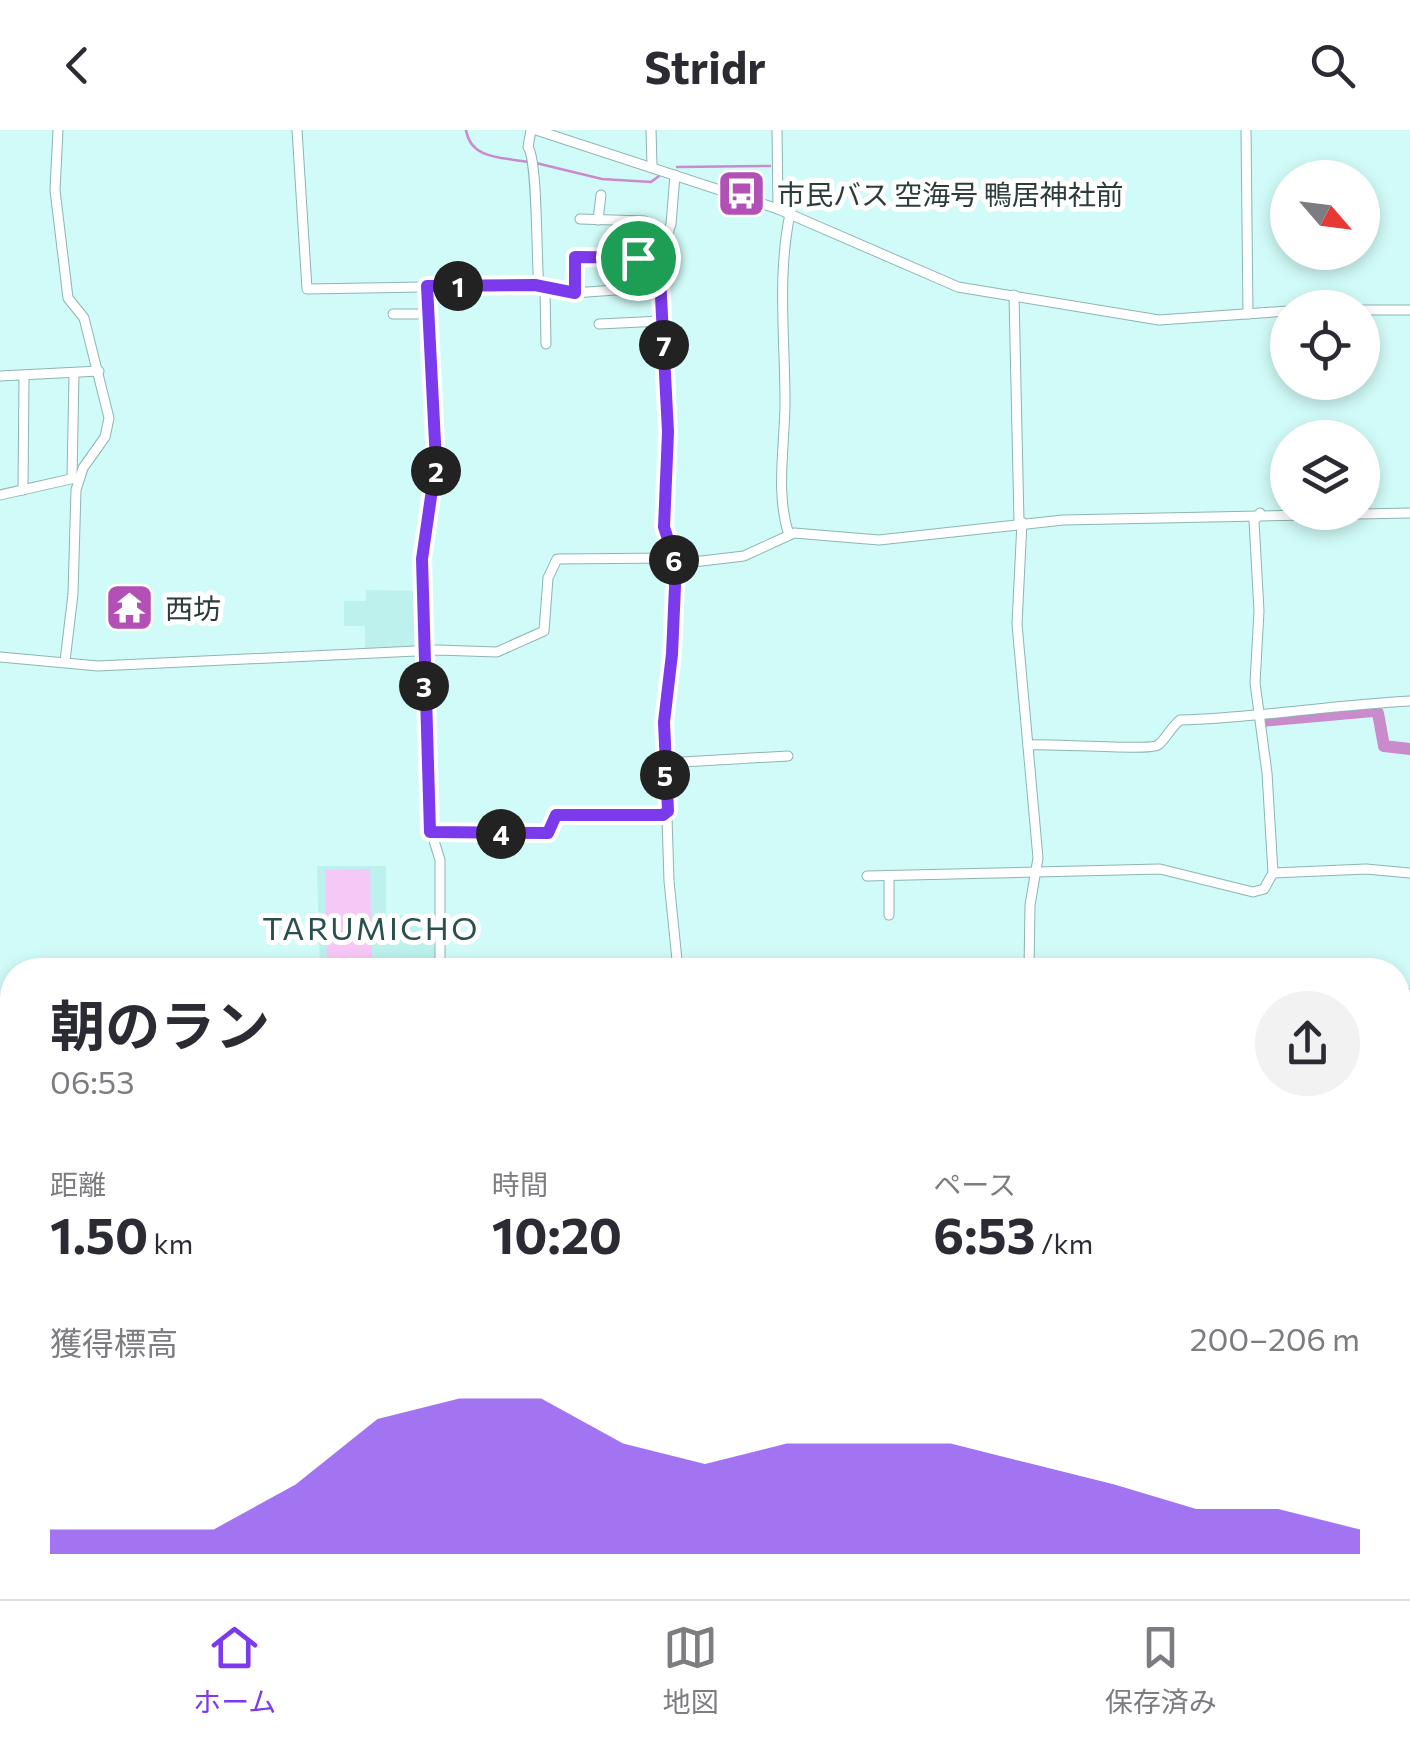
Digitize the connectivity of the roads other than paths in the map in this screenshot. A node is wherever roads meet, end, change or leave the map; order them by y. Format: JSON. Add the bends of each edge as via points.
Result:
{"nodes":[{"id":1,"x":58,"y":130,"type":"edge"},
{"id":2,"x":297,"y":130,"type":"edge"},
{"id":3,"x":533,"y":130,"type":"edge"},
{"id":4,"x":651,"y":130,"type":"edge"},
{"id":5,"x":777,"y":130,"type":"edge"},
{"id":6,"x":1246,"y":130,"type":"edge"},
{"id":7,"x":652,"y":165,"type":"junction"},
{"id":8,"x":675,"y":174,"type":"junction"},
{"id":9,"x":601,"y":195,"type":"dead end"},
{"id":10,"x":778,"y":209,"type":"junction"},
{"id":11,"x":790,"y":214,"type":"junction"},
{"id":12,"x":580,"y":220,"type":"dead end"},
{"id":13,"x":598,"y":220,"type":"junction"},
{"id":14,"x":668,"y":232,"type":"junction"},
{"id":15,"x":659,"y":258,"type":"junction"},
{"id":16,"x":427,"y":286,"type":"junction"},
{"id":17,"x":542,"y":287,"type":"junction"},
{"id":18,"x":658,"y":287,"type":"junction"},
{"id":19,"x":575,"y":293,"type":"junction"},
{"id":20,"x":1014,"y":295,"type":"junction"},
{"id":21,"x":1380,"y":310,"type":"edge"},
{"id":22,"x":1410,"y":310,"type":"edge"},
{"id":23,"x":1270,"y":312,"type":"edge"},
{"id":24,"x":393,"y":314,"type":"dead end"},
{"id":25,"x":429,"y":314,"type":"junction"},
{"id":26,"x":1248,"y":314,"type":"junction"},
{"id":27,"x":662,"y":321,"type":"junction"},
{"id":28,"x":599,"y":324,"type":"dead end"},
{"id":29,"x":546,"y":344,"type":"dead end"},
{"id":30,"x":99,"y":371,"type":"junction"},
{"id":31,"x":74,"y":374,"type":"junction"},
{"id":32,"x":0,"y":376,"type":"edge"},
{"id":33,"x":24,"y":377,"type":"junction"},
{"id":34,"x":75,"y":478,"type":"junction"},
{"id":35,"x":23,"y":490,"type":"junction"},
{"id":36,"x":0,"y":494,"type":"edge"},
{"id":37,"x":1260,"y":513,"type":"junction"},
{"id":38,"x":1410,"y":513,"type":"edge"},
{"id":39,"x":1020,"y":522,"type":"junction"},
{"id":40,"x":789,"y":534,"type":"junction"},
{"id":41,"x":674,"y":561,"type":"junction"},
{"id":42,"x":424,"y":653,"type":"junction"},
{"id":43,"x":0,"y":657,"type":"edge"},
{"id":44,"x":65,"y":661,"type":"junction"},
{"id":45,"x":1410,"y":702,"type":"edge"},
{"id":46,"x":1258,"y":719,"type":"junction"},
{"id":47,"x":1028,"y":744,"type":"junction"},
{"id":48,"x":788,"y":756,"type":"dead end"},
{"id":49,"x":665,"y":763,"type":"junction"},
{"id":50,"x":668,"y":811,"type":"junction"},
{"id":51,"x":430,"y":832,"type":"junction"},
{"id":52,"x":1036,"y":872,"type":"junction"},
{"id":53,"x":1273,"y":873,"type":"junction"},
{"id":54,"x":1410,"y":873,"type":"edge"},
{"id":55,"x":867,"y":876,"type":"dead end"},
{"id":56,"x":889,"y":876,"type":"junction"},
{"id":57,"x":889,"y":914,"type":"dead end"},
{"id":58,"x":440,"y":958,"type":"edge"},
{"id":59,"x":677,"y":958,"type":"edge"},
{"id":60,"x":1029,"y":958,"type":"edge"}],
"edges":[{"from":1,"to":30,"type":"street","via":[[55,190],[68,298],[84,318]]},
{"from":2,"to":16,"type":"street","via":[[307,289]]},
{"from":3,"to":7,"type":"street"},
{"from":3,"to":17,"type":"street","via":[[528,147],[536,158],[532,208]]},
{"from":4,"to":7,"type":"street"},
{"from":5,"to":10,"type":"street"},
{"from":6,"to":26,"type":"street"},
{"from":7,"to":8,"type":"street"},
{"from":8,"to":10,"type":"street"},
{"from":8,"to":14,"type":"street"},
{"from":9,"to":13,"type":"street"},
{"from":10,"to":11,"type":"street"},
{"from":11,"to":20,"type":"street","via":[[942,283]]},
{"from":11,"to":40,"type":"street","via":[[782,250],[782,459]]},
{"from":12,"to":13,"type":"street"},
{"from":13,"to":14,"type":"street","via":[[645,221]]},
{"from":14,"to":15,"type":"street"},
{"from":15,"to":18,"type":"street"},
{"from":15,"to":19,"type":"street","via":[[575,257]]},
{"from":16,"to":17,"type":"street"},
{"from":16,"to":25,"type":"street"},
{"from":17,"to":19,"type":"street"},
{"from":17,"to":29,"type":"street"},
{"from":18,"to":19,"type":"street"},
{"from":18,"to":27,"type":"street"},
{"from":20,"to":26,"type":"street","via":[[1159,320]]},
{"from":20,"to":39,"type":"street"},
{"from":21,"to":22,"type":"street"},
{"from":23,"to":26,"type":"street"},
{"from":24,"to":25,"type":"street"},
{"from":25,"to":42,"type":"street","via":[[436,462],[423,547]]},
{"from":27,"to":28,"type":"street"},
{"from":27,"to":41,"type":"street","via":[[664,527]]},
{"from":30,"to":31,"type":"street"},
{"from":30,"to":34,"type":"street","via":[[109,428]]},
{"from":31,"to":33,"type":"street"},
{"from":31,"to":34,"type":"street"},
{"from":32,"to":33,"type":"street"},
{"from":33,"to":35,"type":"street"},
{"from":34,"to":35,"type":"street"},
{"from":34,"to":44,"type":"street"},
{"from":35,"to":36,"type":"street"},
{"from":37,"to":38,"type":"street"},
{"from":37,"to":39,"type":"street"},
{"from":37,"to":46,"type":"street","via":[[1254,520]]},
{"from":39,"to":40,"type":"street","via":[[879,540]]},
{"from":39,"to":47,"type":"street","via":[[1017,624]]},
{"from":40,"to":41,"type":"street","via":[[744,556]]},
{"from":41,"to":42,"type":"street","via":[[556,559],[544,632],[497,652]]},
{"from":41,"to":49,"type":"street"},
{"from":42,"to":44,"type":"street","via":[[98,666]]},
{"from":42,"to":51,"type":"street"},
{"from":43,"to":44,"type":"street"},
{"from":45,"to":46,"type":"street","via":[[1292,708]]},
{"from":46,"to":47,"type":"street","via":[[1180,720],[1158,745],[1129,751]]},
{"from":46,"to":53,"type":"street"},
{"from":47,"to":52,"type":"street"},
{"from":48,"to":49,"type":"street"},
{"from":49,"to":50,"type":"street"},
{"from":50,"to":51,"type":"street","via":[[556,815],[548,833]]},
{"from":50,"to":59,"type":"street"},
{"from":51,"to":58,"type":"street","via":[[440,860]]},
{"from":52,"to":53,"type":"street","via":[[1160,869],[1253,892],[1264,889]]},
{"from":52,"to":56,"type":"street"},
{"from":52,"to":60,"type":"street"},
{"from":53,"to":54,"type":"street"},
{"from":55,"to":56,"type":"street"},
{"from":56,"to":57,"type":"street"}]}
